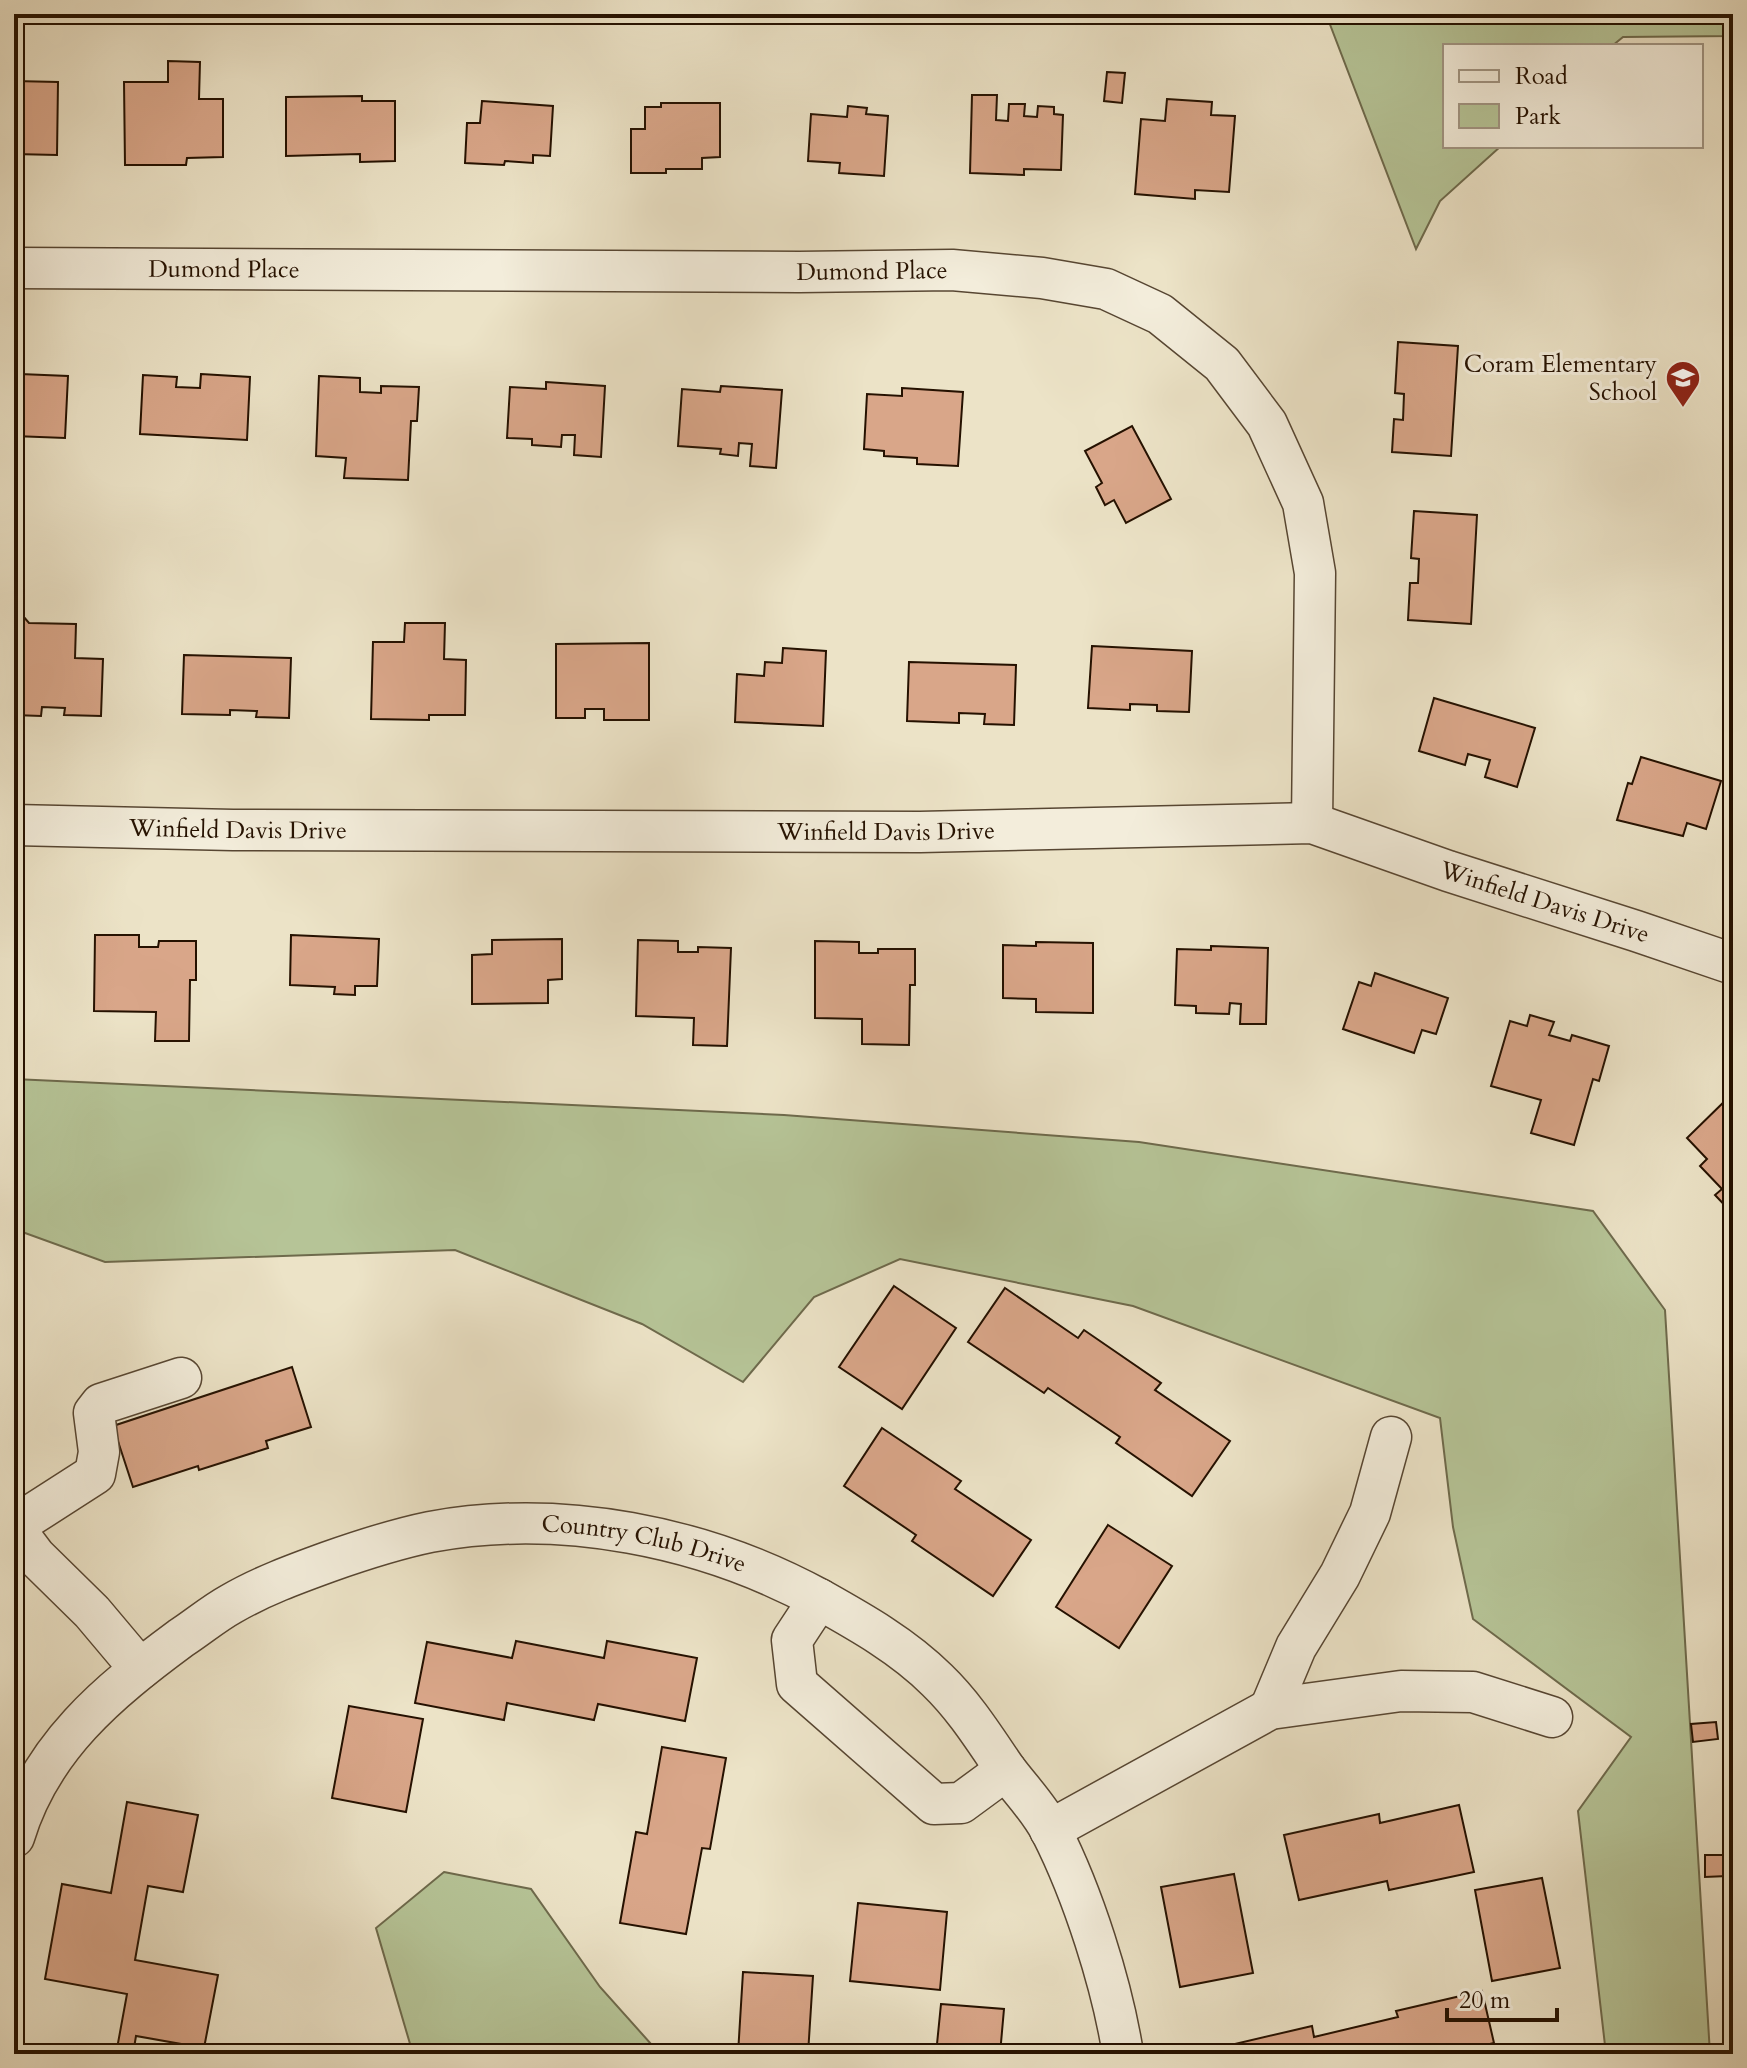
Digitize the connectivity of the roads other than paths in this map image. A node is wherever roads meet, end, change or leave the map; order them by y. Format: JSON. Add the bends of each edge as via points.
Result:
{"nodes":[{"id":1,"x":14,"y":268,"type":"edge"},
{"id":2,"x":1312,"y":823,"type":"junction"},
{"id":3,"x":14,"y":825,"type":"edge"},
{"id":4,"x":1733,"y":964,"type":"edge"},
{"id":5,"x":181,"y":1378,"type":"dead end"},
{"id":6,"x":1391,"y":1437,"type":"dead end"},
{"id":7,"x":14,"y":1527,"type":"edge"},
{"id":8,"x":819,"y":1599,"type":"junction"},
{"id":9,"x":140,"y":1669,"type":"junction"},
{"id":10,"x":1270,"y":1709,"type":"junction"},
{"id":11,"x":1552,"y":1717,"type":"dead end"},
{"id":12,"x":1006,"y":1770,"type":"junction"},
{"id":13,"x":1050,"y":1830,"type":"junction"},
{"id":14,"x":14,"y":1837,"type":"edge"},
{"id":15,"x":1123,"y":2054,"type":"edge"}],
"edges":[{"from":1,"to":2,"type":"street","name":"Dumond Place","via":[[952,270],[1106,289],[1160,314],[1222,364],[1267,424],[1303,503],[1315,573]]},
{"from":2,"to":3,"type":"street","name":"Winfield Davis Drive","via":[[920,832]]},
{"from":2,"to":4,"type":"street","name":"Winfield Davis Drive"},
{"from":5,"to":7,"type":"street","via":[[101,1404],[94,1413],[99,1452],[95,1474]]},
{"from":6,"to":10,"type":"street","via":[[1370,1513],[1296,1647]]},
{"from":7,"to":9,"type":"street"},
{"from":8,"to":9,"type":"street","name":"Country Club Drive","via":[[729,1557],[668,1540],[574,1526],[477,1526],[406,1537],[290,1576],[212,1615]]},
{"from":8,"to":12,"type":"street","name":"Country Club Drive","via":[[862,1622],[935,1677],[965,1709]]},
{"from":8,"to":12,"type":"street","via":[[792,1640],[797,1684],[934,1804],[961,1803]]},
{"from":9,"to":14,"type":"street","name":"Country Club Drive","via":[[62,1743],[28,1796]]},
{"from":10,"to":11,"type":"street","via":[[1401,1691],[1473,1692]]},
{"from":10,"to":13,"type":"street"},
{"from":12,"to":13,"type":"street","name":"Country Club Drive"},
{"from":13,"to":15,"type":"street","name":"Country Club Drive","via":[[1101,1962]]}]}
